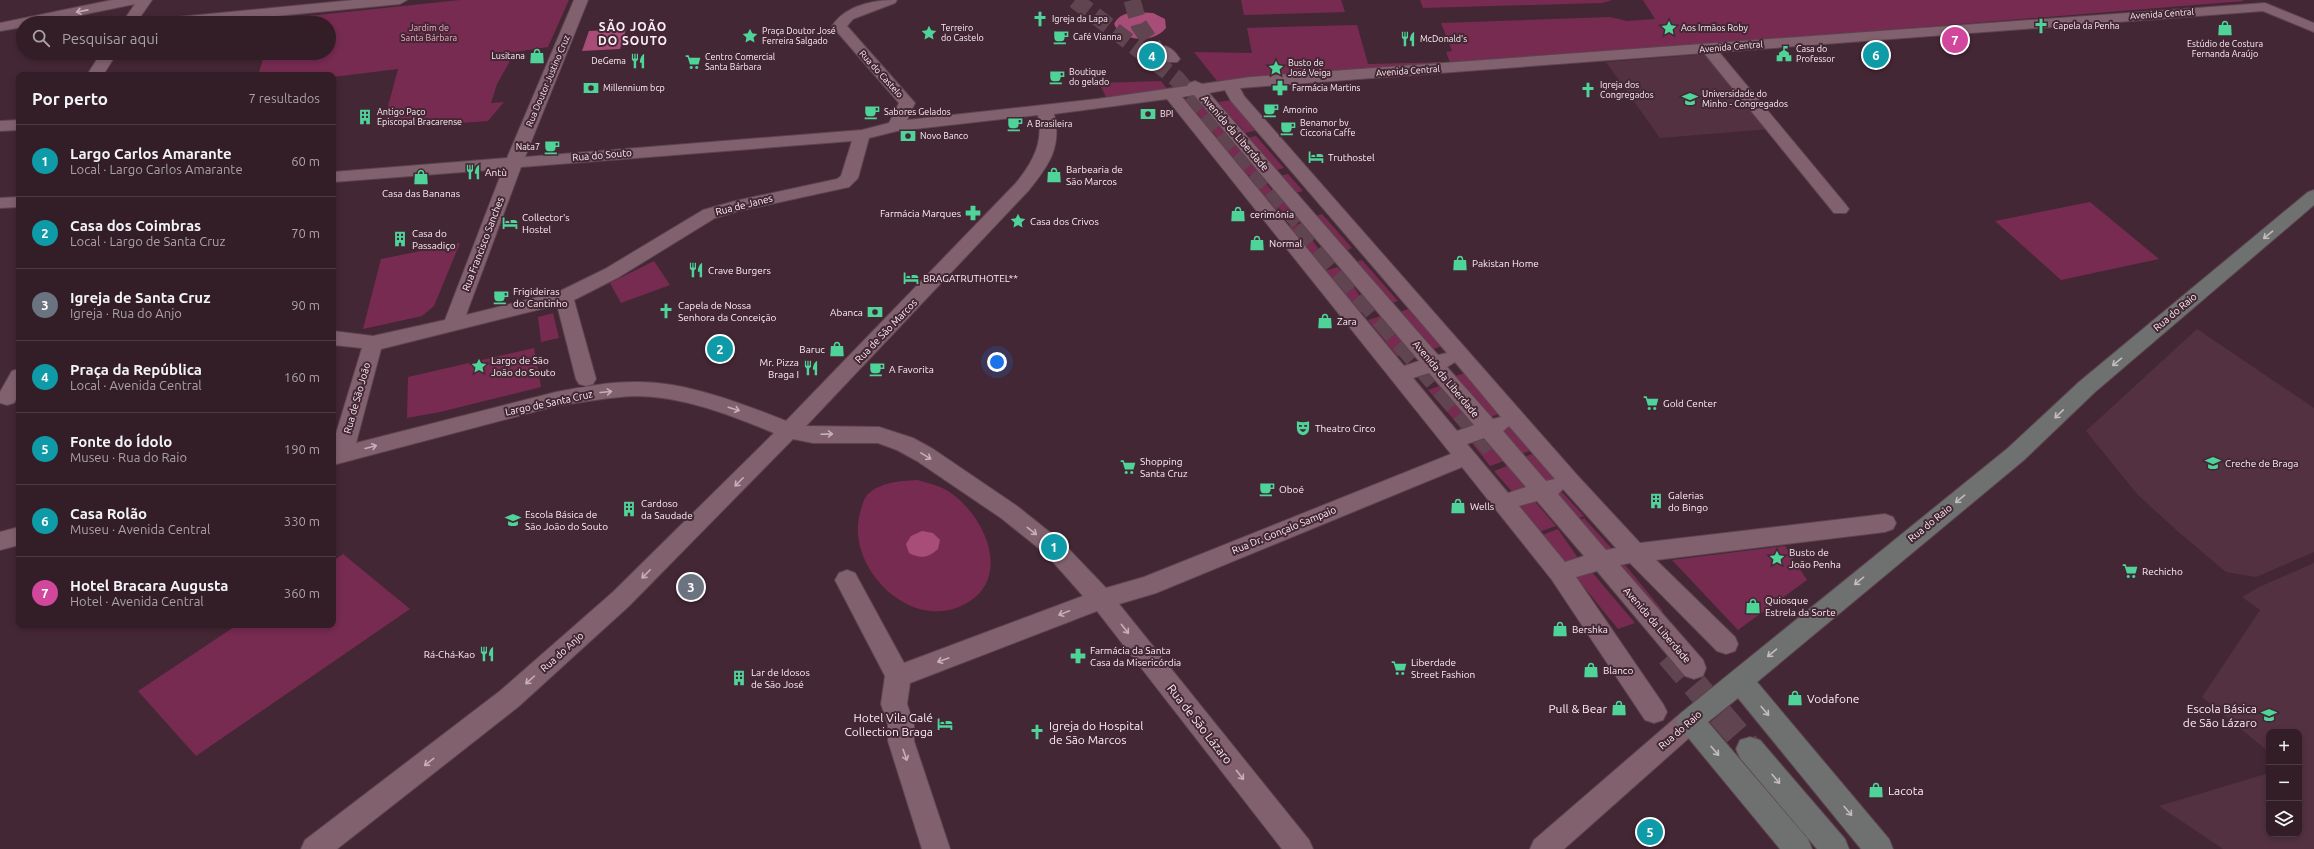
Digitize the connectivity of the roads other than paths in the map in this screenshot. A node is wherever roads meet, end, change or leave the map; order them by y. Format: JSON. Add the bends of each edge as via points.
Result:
{"nodes":[{"id":1,"x":134,"y":0,"type":"edge"},
{"id":2,"x":145,"y":0,"type":"edge"},
{"id":3,"x":400,"y":0,"type":"edge"},
{"id":4,"x":581,"y":0,"type":"edge"},
{"id":5,"x":890,"y":0,"type":"edge"},
{"id":6,"x":55,"y":16,"type":"edge"},
{"id":7,"x":133,"y":16,"type":"edge"},
{"id":8,"x":231,"y":16,"type":"edge"},
{"id":9,"x":16,"y":24,"type":"edge"},
{"id":10,"x":0,"y":27,"type":"edge"},
{"id":11,"x":2314,"y":28,"type":"edge"},
{"id":12,"x":1709,"y":49,"type":"junction"},
{"id":13,"x":104,"y":60,"type":"edge"},
{"id":14,"x":96,"y":72,"type":"edge"},
{"id":15,"x":1230,"y":85,"type":"junction"},
{"id":16,"x":1196,"y":88,"type":"junction"},
{"id":17,"x":1171,"y":94,"type":"junction"},
{"id":18,"x":1045,"y":110,"type":"junction"},
{"id":19,"x":16,"y":125,"type":"edge"},
{"id":20,"x":0,"y":126,"type":"edge"},
{"id":21,"x":896,"y":126,"type":"junction"},
{"id":22,"x":1266,"y":131,"type":"junction"},
{"id":23,"x":866,"y":134,"type":"junction"},
{"id":24,"x":1240,"y":137,"type":"junction"},
{"id":25,"x":1210,"y":143,"type":"junction"},
{"id":26,"x":514,"y":162,"type":"junction"},
{"id":27,"x":1298,"y":168,"type":"junction"},
{"id":28,"x":1272,"y":174,"type":"junction"},
{"id":29,"x":336,"y":177,"type":"edge"},
{"id":30,"x":1241,"y":181,"type":"junction"},
{"id":31,"x":2314,"y":196,"type":"edge"},
{"id":32,"x":16,"y":202,"type":"edge"},
{"id":33,"x":0,"y":203,"type":"edge"},
{"id":34,"x":1333,"y":208,"type":"junction"},
{"id":35,"x":1840,"y":209,"type":"dead end"},
{"id":36,"x":2306,"y":214,"type":"edge"},
{"id":37,"x":1307,"y":216,"type":"junction"},
{"id":38,"x":1277,"y":225,"type":"junction"},
{"id":39,"x":1372,"y":252,"type":"junction"},
{"id":40,"x":1346,"y":262,"type":"junction"},
{"id":41,"x":1314,"y":270,"type":"junction"},
{"id":42,"x":556,"y":300,"type":"junction"},
{"id":43,"x":1414,"y":302,"type":"junction"},
{"id":44,"x":1388,"y":311,"type":"junction"},
{"id":45,"x":1354,"y":320,"type":"junction"},
{"id":46,"x":454,"y":325,"type":"junction"},
{"id":47,"x":336,"y":338,"type":"edge"},
{"id":48,"x":381,"y":342,"type":"junction"},
{"id":49,"x":1460,"y":354,"type":"junction"},
{"id":50,"x":1434,"y":364,"type":"junction"},
{"id":51,"x":1399,"y":375,"type":"junction"},
{"id":52,"x":586,"y":379,"type":"dead end"},
{"id":53,"x":16,"y":381,"type":"edge"},
{"id":54,"x":4,"y":403,"type":"edge"},
{"id":55,"x":1515,"y":418,"type":"junction"},
{"id":56,"x":1488,"y":428,"type":"junction"},
{"id":57,"x":788,"y":430,"type":"junction"},
{"id":58,"x":1458,"y":449,"type":"junction"},
{"id":59,"x":340,"y":455,"type":"edge"},
{"id":60,"x":1569,"y":481,"type":"junction"},
{"id":61,"x":1542,"y":491,"type":"junction"},
{"id":62,"x":1503,"y":503,"type":"junction"},
{"id":63,"x":1885,"y":523,"type":"dead end"},
{"id":64,"x":16,"y":537,"type":"edge"},
{"id":65,"x":0,"y":541,"type":"edge"},
{"id":66,"x":1635,"y":553,"type":"junction"},
{"id":67,"x":1601,"y":560,"type":"junction"},
{"id":68,"x":1560,"y":573,"type":"junction"},
{"id":69,"x":846,"y":580,"type":"dead end"},
{"id":70,"x":1101,"y":599,"type":"junction"},
{"id":71,"x":1726,"y":644,"type":"dead end"},
{"id":72,"x":1694,"y":668,"type":"dead end"},
{"id":73,"x":898,"y":676,"type":"junction"},
{"id":74,"x":1740,"y":680,"type":"junction"},
{"id":75,"x":1654,"y":712,"type":"dead end"},
{"id":76,"x":1690,"y":721,"type":"junction"},
{"id":77,"x":1750,"y":749,"type":"tunnel mouth"},
{"id":78,"x":315,"y":849,"type":"edge"},
{"id":79,"x":936,"y":849,"type":"edge"},
{"id":80,"x":1299,"y":849,"type":"edge"},
{"id":81,"x":1544,"y":849,"type":"edge"},
{"id":82,"x":1798,"y":849,"type":"edge"},
{"id":83,"x":1835,"y":849,"type":"edge"},
{"id":84,"x":1879,"y":849,"type":"edge"}],
"edges":[{"from":1,"to":6,"type":"street","one_way":true},
{"from":2,"to":7,"type":"street"},
{"from":3,"to":8,"type":"street"},
{"from":4,"to":26,"type":"street","name":"Rua Doutor Justino Cruz"},
{"from":5,"to":21,"type":"street","name":"Rua do Castelo","via":[[848,16],[833,26],[907,103]]},
{"from":9,"to":10,"type":"street","one_way":true},
{"from":11,"to":12,"type":"street","name":"Avenida Central","via":[[2265,7]]},
{"from":12,"to":15,"type":"street","name":"Avenida Central"},
{"from":12,"to":35,"type":"street"},
{"from":13,"to":14,"type":"street"},
{"from":15,"to":16,"type":"street","name":"Avenida Central"},
{"from":15,"to":22,"type":"street","via":[[1237,98]]},
{"from":16,"to":17,"type":"street","name":"Avenida Central"},
{"from":16,"to":24,"type":"street","name":"Avenida da Liberdade"},
{"from":17,"to":18,"type":"street","name":"Avenida Central"},
{"from":17,"to":25,"type":"street"},
{"from":18,"to":21,"type":"street","name":"Rua do Souto"},
{"from":18,"to":57,"type":"street","name":"Rua de São Marcos","via":[[1050,134],[1044,154],[1032,176],[1010,202]]},
{"from":19,"to":20,"type":"street"},
{"from":21,"to":23,"type":"street","name":"Rua do Souto"},
{"from":22,"to":24,"type":"street"},
{"from":22,"to":27,"type":"street"},
{"from":23,"to":26,"type":"street","name":"Rua do Souto"},
{"from":23,"to":42,"type":"street","name":"Rua de Janes","via":[[849,178],[843,183],[709,214],[612,274]]},
{"from":24,"to":25,"type":"street"},
{"from":24,"to":28,"type":"street","name":"Avenida da Liberdade"},
{"from":25,"to":30,"type":"street"},
{"from":26,"to":29,"type":"street","name":"Rua do Souto"},
{"from":26,"to":46,"type":"street","name":"Rua Francisco Sanches"},
{"from":27,"to":28,"type":"street"},
{"from":27,"to":34,"type":"street"},
{"from":28,"to":30,"type":"street"},
{"from":28,"to":37,"type":"street","name":"Avenida da Liberdade"},
{"from":30,"to":38,"type":"street"},
{"from":31,"to":36,"type":"street","name":"Rua do Raio"},
{"from":32,"to":33,"type":"street"},
{"from":34,"to":37,"type":"street"},
{"from":34,"to":39,"type":"street"},
{"from":36,"to":74,"type":"street","name":"Rua do Raio","one_way":true,"via":[[2087,387],[2016,454]]},
{"from":37,"to":38,"type":"street"},
{"from":37,"to":40,"type":"street","name":"Avenida da Liberdade"},
{"from":38,"to":41,"type":"street"},
{"from":39,"to":40,"type":"street"},
{"from":39,"to":43,"type":"street"},
{"from":40,"to":41,"type":"street"},
{"from":40,"to":44,"type":"street","name":"Avenida da Liberdade"},
{"from":41,"to":45,"type":"street"},
{"from":42,"to":46,"type":"street","name":"Rua de Janes"},
{"from":42,"to":52,"type":"street"},
{"from":43,"to":44,"type":"street"},
{"from":43,"to":49,"type":"street"},
{"from":44,"to":45,"type":"street"},
{"from":44,"to":50,"type":"street","name":"Avenida da Liberdade"},
{"from":45,"to":51,"type":"street"},
{"from":46,"to":48,"type":"street","name":"Rua de Janes"},
{"from":47,"to":48,"type":"street"},
{"from":48,"to":59,"type":"street","name":"Rua de São João"},
{"from":49,"to":50,"type":"street"},
{"from":49,"to":55,"type":"street"},
{"from":50,"to":51,"type":"street"},
{"from":50,"to":56,"type":"street","name":"Avenida da Liberdade"},
{"from":51,"to":58,"type":"street"},
{"from":53,"to":54,"type":"street"},
{"from":55,"to":56,"type":"street","name":"Rua Dr. Gonçalo Sampaio"},
{"from":55,"to":60,"type":"street"},
{"from":56,"to":58,"type":"street","name":"Rua Dr. Gonçalo Sampaio"},
{"from":56,"to":61,"type":"street","name":"Avenida da Liberdade"},
{"from":59,"to":57,"type":"street","name":"Largo de Santa Cruz","one_way":true,"via":[[556,399],[636,389],[703,400]]},
{"from":57,"to":70,"type":"street","name":"Largo de Santa Cruz","one_way":true,"via":[[813,435],[879,435],[905,444],[1008,512],[1054,548]]},
{"from":57,"to":78,"type":"street","name":"Rua do Anjo","one_way":true,"via":[[621,599],[509,699]]},
{"from":58,"to":62,"type":"street"},
{"from":58,"to":70,"type":"street","name":"Rua Dr. Gonçalo Sampaio","via":[[1148,586]]},
{"from":60,"to":61,"type":"street"},
{"from":60,"to":66,"type":"street"},
{"from":61,"to":62,"type":"street"},
{"from":61,"to":67,"type":"street","name":"Avenida da Liberdade"},
{"from":62,"to":68,"type":"street"},
{"from":63,"to":66,"type":"street"},
{"from":64,"to":65,"type":"street"},
{"from":66,"to":67,"type":"street"},
{"from":66,"to":71,"type":"street"},
{"from":67,"to":68,"type":"street"},
{"from":67,"to":72,"type":"street","name":"Avenida da Liberdade"},
{"from":68,"to":75,"type":"street"},
{"from":69,"to":73,"type":"street"},
{"from":70,"to":73,"type":"street","name":"Rua Dr. Gonçalo Sampaio","one_way":true},
{"from":70,"to":80,"type":"street","name":"Rua de São Lázaro","one_way":true},
{"from":73,"to":79,"type":"street","one_way":true,"via":[[894,704],[901,741]]},
{"from":74,"to":76,"type":"street","name":"Rua do Raio"},
{"from":74,"to":84,"type":"street","one_way":true},
{"from":76,"to":81,"type":"street","name":"Rua do Raio"},
{"from":76,"to":82,"type":"street","one_way":true},
{"from":77,"to":83,"type":"street","one_way":true}]}
